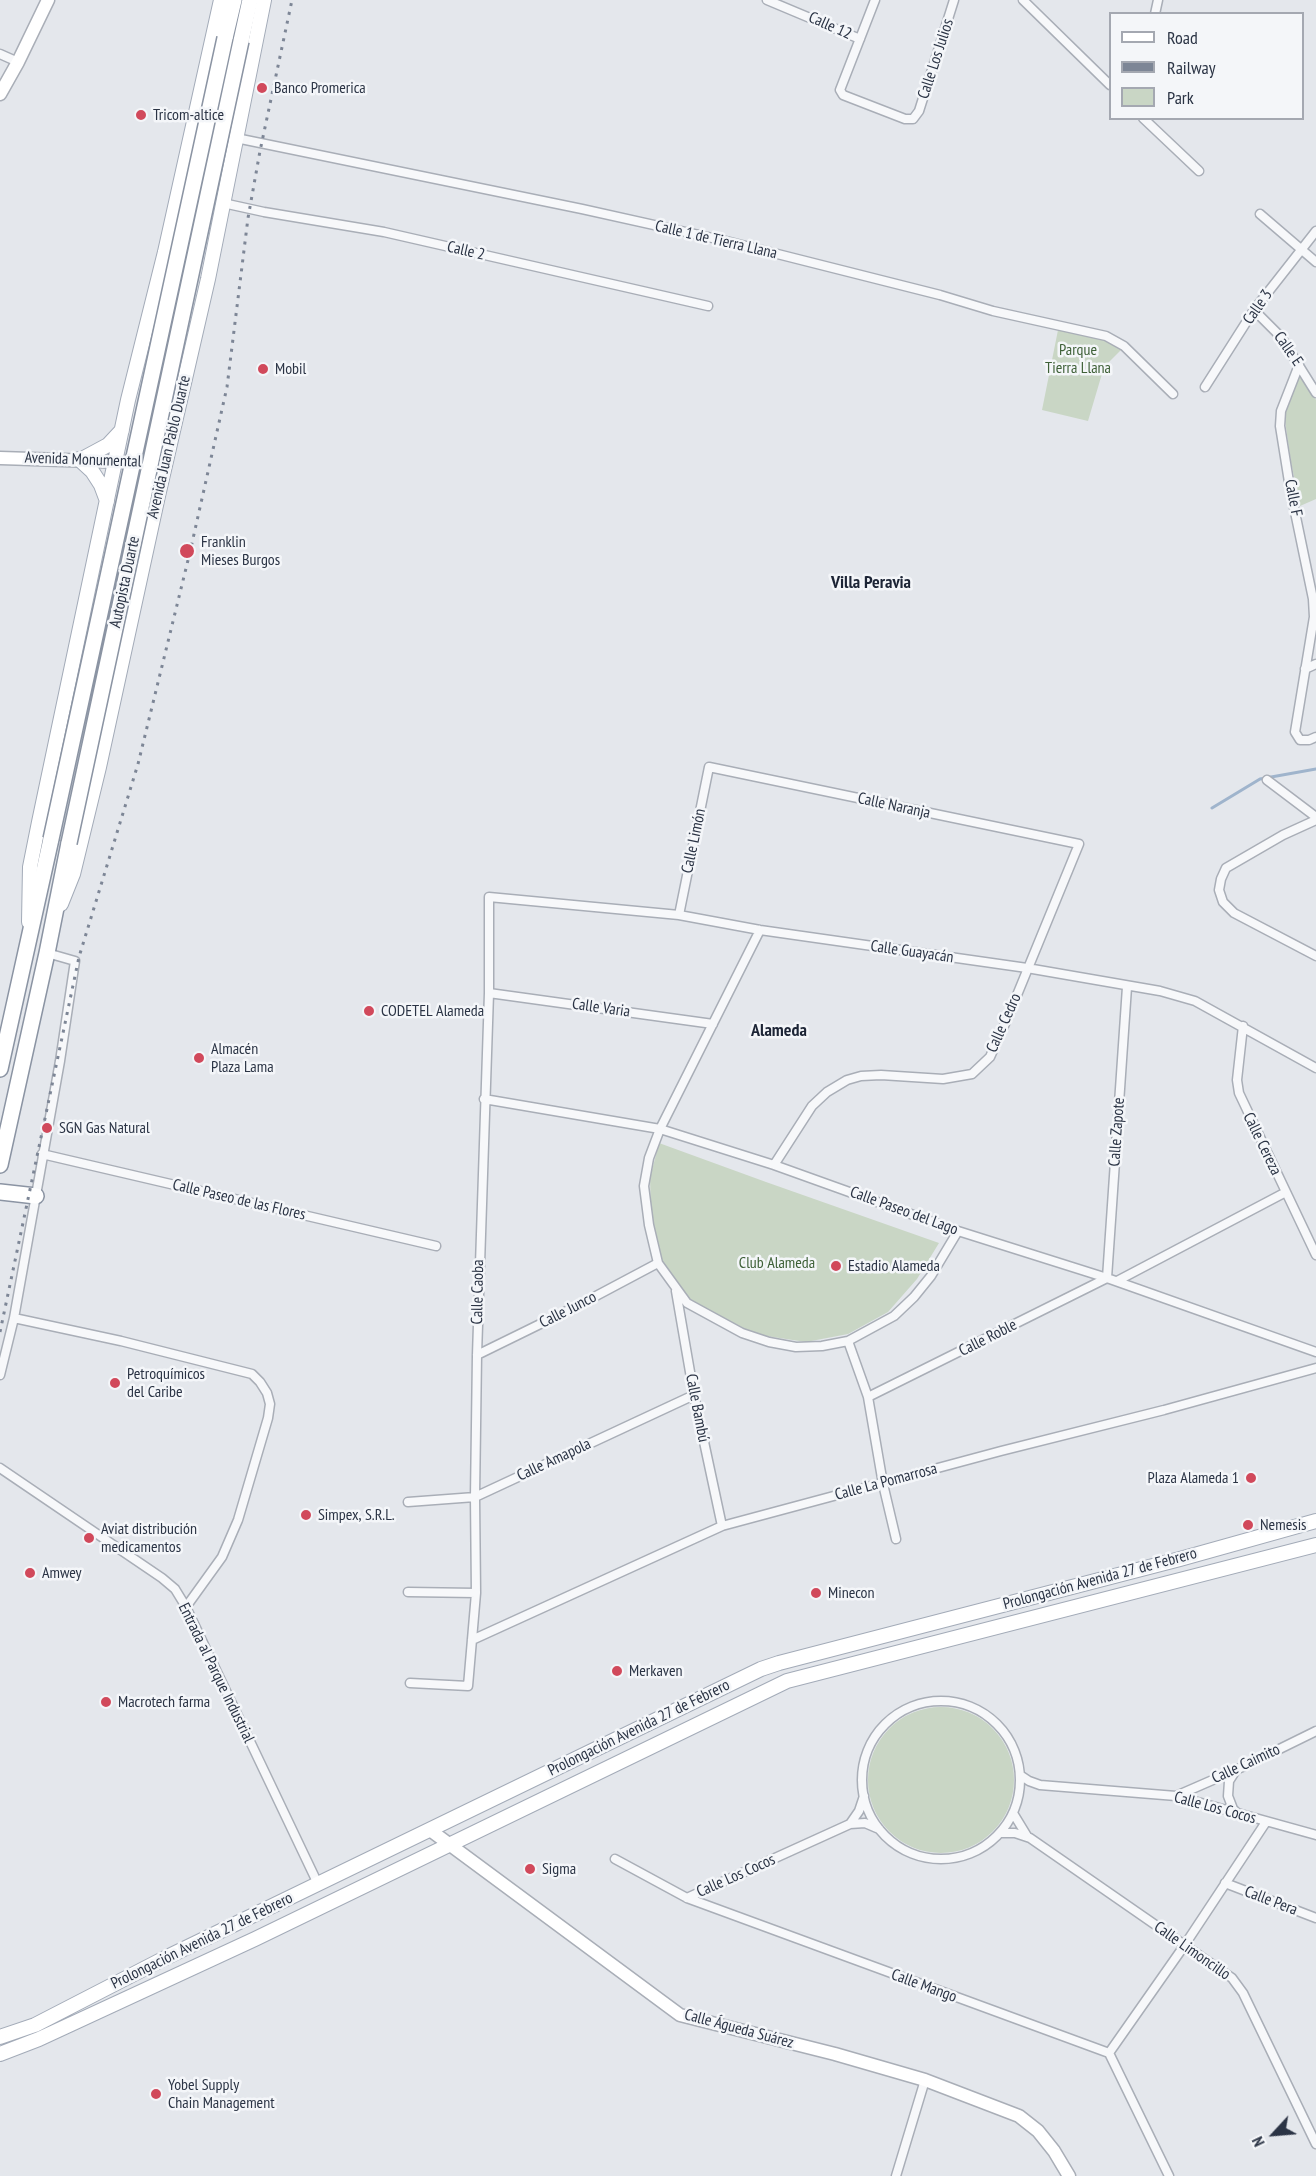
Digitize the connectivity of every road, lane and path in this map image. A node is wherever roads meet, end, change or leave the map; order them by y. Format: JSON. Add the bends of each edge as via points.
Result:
{"nodes":[{"id":1,"x":48,"y":0,"type":"edge"},
{"id":2,"x":221,"y":0,"type":"edge"},
{"id":3,"x":234,"y":0,"type":"edge"},
{"id":4,"x":250,"y":0,"type":"edge"},
{"id":5,"x":264,"y":0,"type":"edge"},
{"id":6,"x":767,"y":0,"type":"edge"},
{"id":7,"x":874,"y":0,"type":"edge"},
{"id":8,"x":954,"y":0,"type":"edge"},
{"id":9,"x":1023,"y":0,"type":"edge"},
{"id":10,"x":860,"y":39,"type":"junction"},
{"id":11,"x":0,"y":54,"type":"edge"},
{"id":12,"x":18,"y":62,"type":"junction"},
{"id":13,"x":1109,"y":84,"type":"edge"},
{"id":14,"x":0,"y":94,"type":"edge"},
{"id":15,"x":1145,"y":120,"type":"edge"},
{"id":16,"x":236,"y":138,"type":"junction"},
{"id":17,"x":1199,"y":171,"type":"dead end"},
{"id":18,"x":224,"y":203,"type":"junction"},
{"id":19,"x":1260,"y":214,"type":"dead end"},
{"id":20,"x":1316,"y":231,"type":"edge"},
{"id":21,"x":1302,"y":248,"type":"junction"},
{"id":22,"x":1316,"y":262,"type":"edge"},
{"id":23,"x":708,"y":306,"type":"dead end"},
{"id":24,"x":1254,"y":309,"type":"junction"},
{"id":25,"x":1299,"y":365,"type":"junction"},
{"id":26,"x":1205,"y":387,"type":"dead end"},
{"id":27,"x":1316,"y":393,"type":"edge"},
{"id":28,"x":1173,"y":394,"type":"dead end"},
{"id":29,"x":122,"y":430,"type":"junction"},
{"id":30,"x":0,"y":458,"type":"edge"},
{"id":31,"x":80,"y":459,"type":"junction"},
{"id":32,"x":116,"y":460,"type":"junction"},
{"id":33,"x":165,"y":463,"type":"junction"},
{"id":34,"x":108,"y":503,"type":"junction"},
{"id":35,"x":1313,"y":578,"type":"edge"},
{"id":36,"x":1316,"y":664,"type":"edge"},
{"id":37,"x":1305,"y":669,"type":"junction"},
{"id":38,"x":1316,"y":737,"type":"edge"},
{"id":39,"x":709,"y":767,"type":"joint"},
{"id":40,"x":1267,"y":780,"type":"dead end"},
{"id":41,"x":1316,"y":818,"type":"edge"},
{"id":42,"x":1079,"y":844,"type":"joint"},
{"id":43,"x":489,"y":897,"type":"joint"},
{"id":44,"x":679,"y":915,"type":"junction"},
{"id":45,"x":52,"y":925,"type":"junction"},
{"id":46,"x":760,"y":930,"type":"junction"},
{"id":47,"x":28,"y":940,"type":"junction"},
{"id":48,"x":47,"y":952,"type":"junction"},
{"id":49,"x":1316,"y":956,"type":"edge"},
{"id":50,"x":1027,"y":968,"type":"junction"},
{"id":51,"x":1126,"y":987,"type":"junction"},
{"id":52,"x":489,"y":993,"type":"junction"},
{"id":53,"x":712,"y":1024,"type":"junction"},
{"id":54,"x":1243,"y":1026,"type":"junction"},
{"id":55,"x":1316,"y":1068,"type":"edge"},
{"id":56,"x":0,"y":1069,"type":"edge"},
{"id":57,"x":484,"y":1099,"type":"junction"},
{"id":58,"x":660,"y":1129,"type":"junction"},
{"id":59,"x":42,"y":1154,"type":"junction"},
{"id":60,"x":0,"y":1165,"type":"edge"},
{"id":61,"x":774,"y":1165,"type":"junction"},
{"id":62,"x":0,"y":1192,"type":"edge"},
{"id":63,"x":1286,"y":1192,"type":"junction"},
{"id":64,"x":36,"y":1196,"type":"junction"},
{"id":65,"x":958,"y":1231,"type":"junction"},
{"id":66,"x":436,"y":1246,"type":"dead end"},
{"id":67,"x":1316,"y":1255,"type":"edge"},
{"id":68,"x":658,"y":1263,"type":"junction"},
{"id":69,"x":1107,"y":1278,"type":"junction"},
{"id":70,"x":1117,"y":1281,"type":"junction"},
{"id":71,"x":676,"y":1290,"type":"junction"},
{"id":72,"x":14,"y":1318,"type":"junction"},
{"id":73,"x":848,"y":1341,"type":"junction"},
{"id":74,"x":1316,"y":1352,"type":"edge"},
{"id":75,"x":477,"y":1355,"type":"junction"},
{"id":76,"x":1316,"y":1368,"type":"edge"},
{"id":77,"x":0,"y":1375,"type":"edge"},
{"id":78,"x":693,"y":1395,"type":"junction"},
{"id":79,"x":868,"y":1397,"type":"junction"},
{"id":80,"x":0,"y":1468,"type":"edge"},
{"id":81,"x":883,"y":1484,"type":"junction"},
{"id":82,"x":475,"y":1497,"type":"junction"},
{"id":83,"x":408,"y":1502,"type":"dead end"},
{"id":84,"x":1316,"y":1521,"type":"edge"},
{"id":85,"x":722,"y":1526,"type":"junction"},
{"id":86,"x":896,"y":1539,"type":"dead end"},
{"id":87,"x":1316,"y":1545,"type":"edge"},
{"id":88,"x":408,"y":1592,"type":"dead end"},
{"id":89,"x":476,"y":1593,"type":"junction"},
{"id":90,"x":186,"y":1607,"type":"junction"},
{"id":91,"x":472,"y":1640,"type":"junction"},
{"id":92,"x":410,"y":1683,"type":"dead end"},
{"id":93,"x":1316,"y":1731,"type":"edge"},
{"id":94,"x":1236,"y":1770,"type":"junction"},
{"id":95,"x":1020,"y":1775,"type":"junction"},
{"id":96,"x":1040,"y":1785,"type":"junction"},
{"id":97,"x":864,"y":1796,"type":"junction"},
{"id":98,"x":1019,"y":1796,"type":"junction"},
{"id":99,"x":1176,"y":1796,"type":"junction"},
{"id":100,"x":1013,"y":1813,"type":"junction"},
{"id":101,"x":1238,"y":1814,"type":"junction"},
{"id":102,"x":1266,"y":1822,"type":"junction"},
{"id":103,"x":850,"y":1824,"type":"junction"},
{"id":104,"x":879,"y":1829,"type":"junction"},
{"id":105,"x":430,"y":1830,"type":"junction"},
{"id":106,"x":1000,"y":1833,"type":"junction"},
{"id":107,"x":1316,"y":1835,"type":"edge"},
{"id":108,"x":1030,"y":1838,"type":"junction"},
{"id":109,"x":451,"y":1845,"type":"junction"},
{"id":110,"x":615,"y":1859,"type":"dead end"},
{"id":111,"x":1225,"y":1883,"type":"junction"},
{"id":112,"x":318,"y":1884,"type":"junction"},
{"id":113,"x":687,"y":1898,"type":"junction"},
{"id":114,"x":1316,"y":1918,"type":"edge"},
{"id":115,"x":1184,"y":1946,"type":"junction"},
{"id":116,"x":141,"y":1971,"type":"junction"},
{"id":117,"x":150,"y":1988,"type":"junction"},
{"id":118,"x":0,"y":2037,"type":"edge"},
{"id":119,"x":1109,"y":2053,"type":"junction"},
{"id":120,"x":0,"y":2054,"type":"edge"},
{"id":121,"x":925,"y":2080,"type":"junction"},
{"id":122,"x":1316,"y":2144,"type":"edge"},
{"id":123,"x":896,"y":2176,"type":"edge"},
{"id":124,"x":1069,"y":2176,"type":"edge"},
{"id":125,"x":1168,"y":2176,"type":"edge"}],
"edges":[{"from":1,"to":12,"type":"street"},
{"from":2,"to":29,"type":"main road","name":"Autopista Duarte"},
{"from":3,"to":47,"type":"highway","name":"Autopista Duarte","bridge":true},
{"from":4,"to":45,"type":"highway","name":"Autopista Duarte","bridge":true},
{"from":5,"to":16,"type":"main road","name":"Avenida Juan Pablo Duarte"},
{"from":6,"to":10,"type":"street","name":"Calle 12"},
{"from":7,"to":10,"type":"street","name":"Calle Los Julios"},
{"from":8,"to":10,"type":"street","name":"Calle Los Julios","via":[[919,111],[913,119],[843,95],[840,90]]},
{"from":9,"to":13,"type":"street"},
{"from":11,"to":12,"type":"street"},
{"from":12,"to":14,"type":"street"},
{"from":15,"to":17,"type":"street"},
{"from":16,"to":18,"type":"main road","name":"Avenida Juan Pablo Duarte"},
{"from":16,"to":28,"type":"street","name":"Calle 1 de Tierra Llana","via":[[726,241],[993,311],[1106,336],[1126,348]]},
{"from":18,"to":23,"type":"street","name":"Calle 2","via":[[384,232]]},
{"from":18,"to":33,"type":"main road","name":"Avenida Juan Pablo Duarte"},
{"from":19,"to":21,"type":"street"},
{"from":20,"to":21,"type":"street","name":"Calle 3"},
{"from":21,"to":22,"type":"street"},
{"from":21,"to":24,"type":"street","name":"Calle 3"},
{"from":24,"to":25,"type":"street","name":"Calle E","via":[[1281,337]]},
{"from":24,"to":26,"type":"street","name":"Calle 3"},
{"from":25,"to":27,"type":"street","name":"Calle E"},
{"from":25,"to":35,"type":"street","name":"Calle F","via":[[1281,411],[1280,426],[1290,488]]},
{"from":29,"to":31,"type":"main road","via":[[108,445]]},
{"from":29,"to":32,"type":"main road","name":"Autopista Duarte"},
{"from":30,"to":31,"type":"street","name":"Avenida Monumental"},
{"from":31,"to":32,"type":"street","name":"Avenida Monumental"},
{"from":31,"to":34,"type":"main road","via":[[101,485]]},
{"from":32,"to":33,"type":"street","name":"Avenida Monumental"},
{"from":32,"to":34,"type":"main road","name":"Autopista Duarte"},
{"from":33,"to":45,"type":"main road","name":"Avenida Juan Pablo Duarte","via":[[73,874]]},
{"from":34,"to":47,"type":"main road","name":"Autopista Duarte","via":[[30,867]]},
{"from":35,"to":37,"type":"street","name":"Calle F","via":[[1314,616]]},
{"from":36,"to":37,"type":"street"},
{"from":37,"to":38,"type":"street","name":"Calle F","via":[[1295,732],[1299,740]]},
{"from":39,"to":42,"type":"street","name":"Calle Naranja"},
{"from":39,"to":44,"type":"street","name":"Calle Limón"},
{"from":40,"to":41,"type":"street"},
{"from":41,"to":49,"type":"street","via":[[1226,868],[1219,890],[1223,902],[1234,913]]},
{"from":42,"to":50,"type":"street","name":"Calle Cedro"},
{"from":43,"to":44,"type":"street","name":"Calle Guayacán"},
{"from":43,"to":52,"type":"street","name":"Calle Caoba"},
{"from":44,"to":46,"type":"street","name":"Calle Guayacán"},
{"from":45,"to":48,"type":"highway","name":"Autopista Duarte"},
{"from":46,"to":50,"type":"street","name":"Calle Guayacán"},
{"from":46,"to":53,"type":"street"},
{"from":47,"to":56,"type":"highway","name":"Autopista Duarte"},
{"from":48,"to":59,"type":"street","via":[[75,961]]},
{"from":48,"to":60,"type":"highway","name":"Autopista Duarte"},
{"from":50,"to":51,"type":"street","name":"Calle Guayacán"},
{"from":50,"to":61,"type":"street","name":"Calle Cedro","via":[[990,1057],[972,1074],[943,1079],[881,1075],[846,1080],[812,1106]]},
{"from":51,"to":54,"type":"street","name":"Calle Guayacán","via":[[1196,1001]]},
{"from":51,"to":69,"type":"street","name":"Calle Zapote"},
{"from":52,"to":53,"type":"street","name":"Calle Varia"},
{"from":52,"to":57,"type":"street","name":"Calle Caoba"},
{"from":53,"to":58,"type":"street"},
{"from":54,"to":55,"type":"street","name":"Calle Guayacán"},
{"from":54,"to":63,"type":"street","name":"Calle Cereza","via":[[1239,1093]]},
{"from":57,"to":58,"type":"street","name":"Calle Paseo del Lago"},
{"from":57,"to":75,"type":"street","name":"Calle Caoba"},
{"from":58,"to":61,"type":"street","name":"Calle Paseo del Lago"},
{"from":58,"to":68,"type":"street","via":[[644,1186]]},
{"from":59,"to":64,"type":"street"},
{"from":59,"to":66,"type":"street","name":"Calle Paseo de las Flores"},
{"from":61,"to":65,"type":"street","name":"Calle Paseo del Lago"},
{"from":62,"to":64,"type":"highway"},
{"from":63,"to":67,"type":"street","name":"Calle Cereza"},
{"from":63,"to":70,"type":"street"},
{"from":64,"to":72,"type":"street"},
{"from":65,"to":69,"type":"street","name":"Calle Paseo del Lago"},
{"from":65,"to":73,"type":"street","via":[[914,1298],[894,1316]]},
{"from":68,"to":71,"type":"street"},
{"from":68,"to":75,"type":"street","name":"Calle Junco"},
{"from":69,"to":70,"type":"street","name":"Calle Paseo del Lago"},
{"from":69,"to":79,"type":"street","name":"Calle Roble"},
{"from":70,"to":74,"type":"street","name":"Calle Paseo del Lago"},
{"from":71,"to":73,"type":"street","via":[[687,1304],[742,1334],[796,1347]]},
{"from":71,"to":78,"type":"street","name":"Calle Bambú"},
{"from":72,"to":77,"type":"street"},
{"from":72,"to":90,"type":"street","via":[[252,1374],[267,1393],[268,1418],[238,1520],[222,1557]]},
{"from":73,"to":79,"type":"street"},
{"from":75,"to":82,"type":"street","name":"Calle Caoba"},
{"from":76,"to":81,"type":"street","name":"Calle La Pomarrosa"},
{"from":78,"to":82,"type":"street","name":"Calle Amapola"},
{"from":78,"to":85,"type":"street","name":"Calle Bambú"},
{"from":79,"to":81,"type":"street"},
{"from":80,"to":90,"type":"street","name":"Entrada al Parque Industrial","via":[[162,1578]]},
{"from":81,"to":85,"type":"street","name":"Calle La Pomarrosa"},
{"from":81,"to":86,"type":"street"},
{"from":82,"to":83,"type":"street","name":"Calle Amapola"},
{"from":82,"to":89,"type":"street","name":"Calle Caoba"},
{"from":84,"to":105,"type":"main road","name":"Prolongación Avenida 27 de Febrero","via":[[778,1663]]},
{"from":85,"to":91,"type":"street","name":"Calle La Pomarrosa"},
{"from":87,"to":109,"type":"main road","name":"Prolongación Avenida 27 de Febrero","via":[[787,1681]]},
{"from":88,"to":89,"type":"street"},
{"from":89,"to":91,"type":"street","name":"Calle Caoba"},
{"from":90,"to":112,"type":"street","name":"Entrada al Parque Industrial"},
{"from":91,"to":92,"type":"street","name":"Calle Caoba","via":[[468,1686]]},
{"from":93,"to":94,"type":"street","name":"Calle Caimito"},
{"from":94,"to":99,"type":"street","name":"Calle Caimito"},
{"from":94,"to":101,"type":"street","via":[[1227,1788],[1230,1803]]},
{"from":95,"to":96,"type":"street","name":"Calle Los Cocos"},
{"from":95,"to":97,"type":"street","via":[[1015,1752],[1004,1731],[987,1715],[966,1704],[942,1700],[919,1703],[897,1713],[880,1729],[868,1749],[862,1772]]},
{"from":95,"to":98,"type":"street"},
{"from":96,"to":98,"type":"street"},
{"from":96,"to":99,"type":"street","name":"Calle Los Cocos"},
{"from":97,"to":103,"type":"street"},
{"from":97,"to":104,"type":"street"},
{"from":98,"to":100,"type":"street"},
{"from":99,"to":101,"type":"street","name":"Calle Los Cocos"},
{"from":100,"to":106,"type":"street"},
{"from":100,"to":108,"type":"street","name":"Calle Limoncillo"},
{"from":101,"to":102,"type":"street","name":"Calle Los Cocos"},
{"from":102,"to":107,"type":"street","name":"Calle Los Cocos"},
{"from":102,"to":111,"type":"street"},
{"from":103,"to":104,"type":"street","via":[[865,1823]]},
{"from":103,"to":113,"type":"street","name":"Calle Los Cocos"},
{"from":104,"to":106,"type":"street","via":[[896,1845],[916,1855],[939,1859],[962,1857],[983,1848]]},
{"from":105,"to":109,"type":"street","name":"Calle Águeda Suárez"},
{"from":105,"to":112,"type":"main road","name":"Prolongación Avenida 27 de Febrero"},
{"from":106,"to":108,"type":"street","name":"Calle Limoncillo"},
{"from":108,"to":115,"type":"street","name":"Calle Limoncillo"},
{"from":109,"to":117,"type":"main road","name":"Prolongación Avenida 27 de Febrero"},
{"from":109,"to":121,"type":"street","name":"Calle Águeda Suárez","via":[[680,2015]]},
{"from":110,"to":113,"type":"street","name":"Calle Mango"},
{"from":111,"to":114,"type":"street","name":"Calle Pera"},
{"from":111,"to":115,"type":"street"},
{"from":112,"to":116,"type":"main road","name":"Prolongación Avenida 27 de Febrero"},
{"from":113,"to":119,"type":"street","name":"Calle Mango"},
{"from":115,"to":119,"type":"street"},
{"from":115,"to":122,"type":"street","name":"Calle Limoncillo","via":[[1232,1978],[1243,1993]]},
{"from":116,"to":117,"type":"main road"},
{"from":116,"to":118,"type":"main road","name":"Prolongación Avenida 27 de Febrero","via":[[35,2025]]},
{"from":117,"to":120,"type":"main road","name":"Prolongación Avenida 27 de Febrero"},
{"from":119,"to":125,"type":"street"},
{"from":121,"to":123,"type":"street"},
{"from":121,"to":124,"type":"street","name":"Calle Águeda Suárez","via":[[1018,2116],[1038,2131]]}]}
